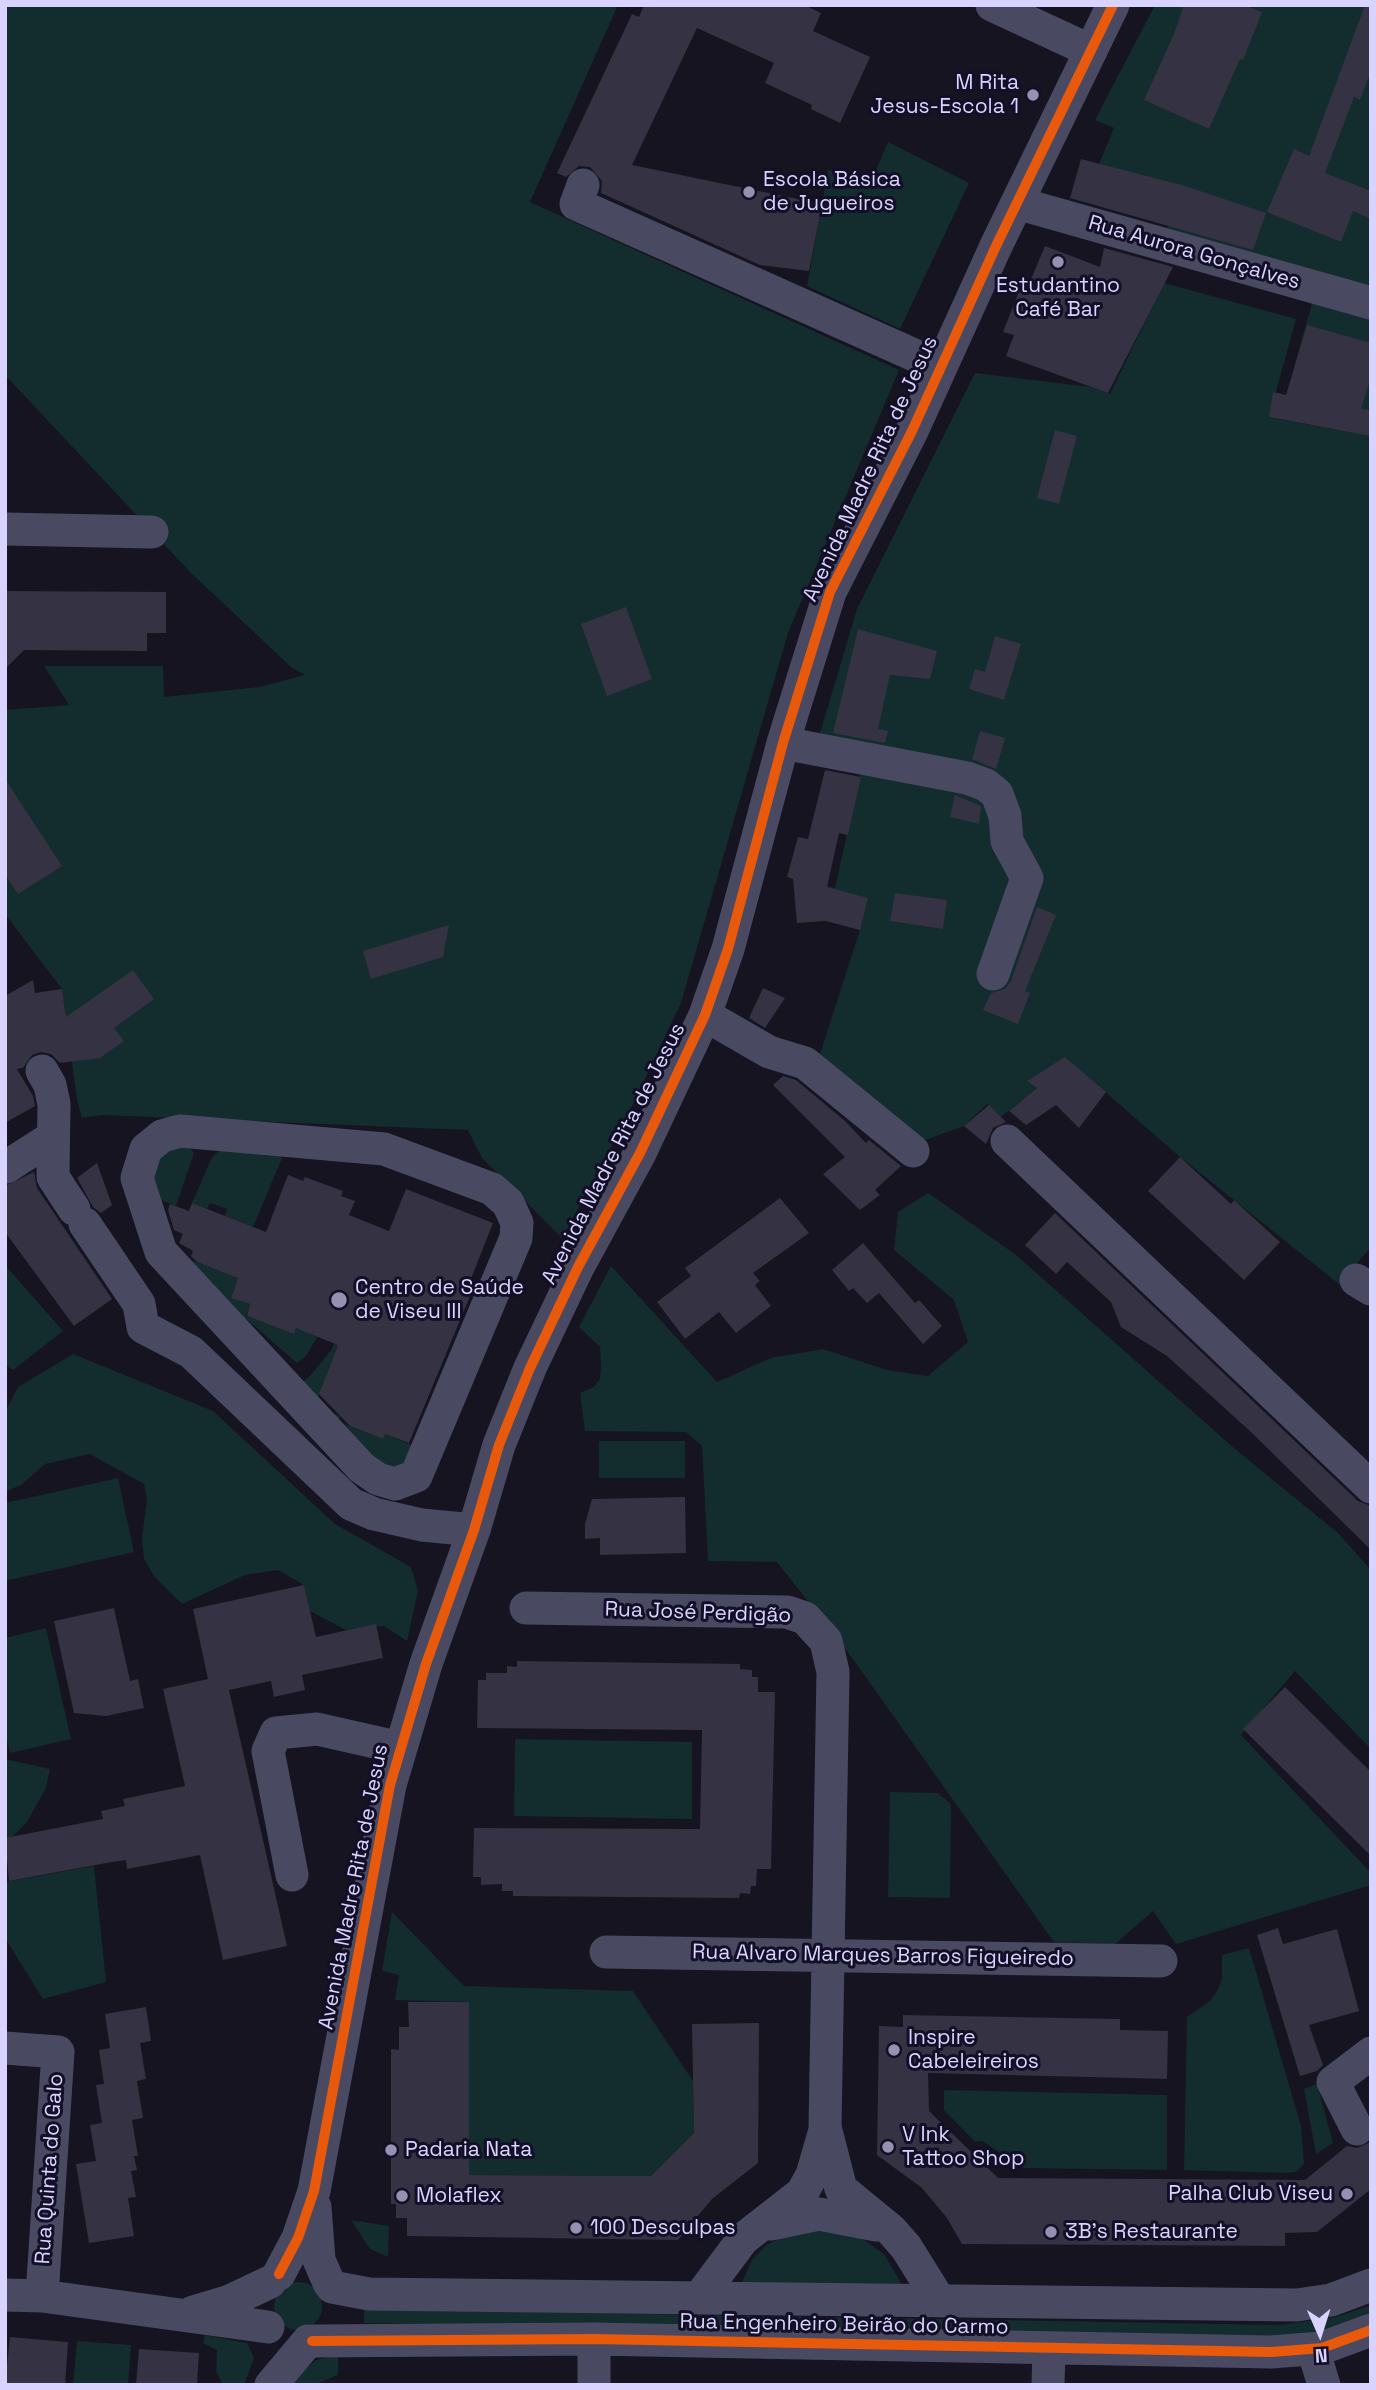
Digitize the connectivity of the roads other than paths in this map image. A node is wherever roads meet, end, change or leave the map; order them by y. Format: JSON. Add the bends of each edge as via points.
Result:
{"nodes":[{"id":1,"x":992,"y":5,"type":"edge"},
{"id":2,"x":1113,"y":5,"type":"edge"},
{"id":3,"x":1091,"y":51,"type":"junction"},
{"id":4,"x":583,"y":185,"type":"dead end"},
{"id":5,"x":1017,"y":203,"type":"junction"},
{"id":6,"x":1371,"y":303,"type":"edge"},
{"id":7,"x":941,"y":367,"type":"junction"},
{"id":8,"x":5,"y":529,"type":"edge"},
{"id":9,"x":152,"y":532,"type":"dead end"},
{"id":10,"x":783,"y":743,"type":"junction"},
{"id":11,"x":993,"y":974,"type":"dead end"},
{"id":12,"x":705,"y":1015,"type":"junction"},
{"id":13,"x":42,"y":1071,"type":"dead end"},
{"id":14,"x":53,"y":1137,"type":"junction"},
{"id":15,"x":1007,"y":1141,"type":"dead end"},
{"id":16,"x":913,"y":1151,"type":"dead end"},
{"id":17,"x":6,"y":1167,"type":"edge"},
{"id":18,"x":217,"y":1312,"type":"junction"},
{"id":19,"x":191,"y":1352,"type":"junction"},
{"id":20,"x":1371,"y":1487,"type":"edge"},
{"id":21,"x":474,"y":1530,"type":"junction"},
{"id":22,"x":527,"y":1608,"type":"dead end"},
{"id":23,"x":401,"y":1748,"type":"junction"},
{"id":24,"x":292,"y":1875,"type":"dead end"},
{"id":25,"x":606,"y":1952,"type":"dead end"},
{"id":26,"x":828,"y":1955,"type":"junction"},
{"id":27,"x":1161,"y":1961,"type":"dead end"},
{"id":28,"x":5,"y":2048,"type":"edge"},
{"id":29,"x":1371,"y":2053,"type":"edge"},
{"id":30,"x":825,"y":2127,"type":"junction"},
{"id":31,"x":1357,"y":2129,"type":"dead end"},
{"id":32,"x":314,"y":2190,"type":"junction"},
{"id":33,"x":743,"y":2239,"type":"junction"},
{"id":34,"x":906,"y":2247,"type":"junction"},
{"id":35,"x":274,"y":2278,"type":"junction"},
{"id":36,"x":330,"y":2285,"type":"junction"},
{"id":37,"x":1371,"y":2285,"type":"edge"},
{"id":38,"x":5,"y":2295,"type":"edge"},
{"id":39,"x":42,"y":2296,"type":"junction"},
{"id":40,"x":699,"y":2298,"type":"junction"},
{"id":41,"x":939,"y":2300,"type":"junction"},
{"id":42,"x":184,"y":2314,"type":"junction"},
{"id":43,"x":271,"y":2329,"type":"junction"},
{"id":44,"x":1371,"y":2330,"type":"edge"},
{"id":45,"x":594,"y":2339,"type":"junction"},
{"id":46,"x":310,"y":2341,"type":"junction"},
{"id":47,"x":1049,"y":2348,"type":"junction"},
{"id":48,"x":1313,"y":2349,"type":"junction"},
{"id":49,"x":259,"y":2385,"type":"edge"},
{"id":50,"x":271,"y":2385,"type":"edge"},
{"id":51,"x":594,"y":2385,"type":"edge"},
{"id":52,"x":1048,"y":2385,"type":"edge"},
{"id":53,"x":1324,"y":2385,"type":"edge"}],
"edges":[{"from":1,"to":3,"type":"street"},
{"from":2,"to":3,"type":"street","name":"Avenida Madre Rita de Jesus"},
{"from":3,"to":5,"type":"street","name":"Avenida Madre Rita de Jesus"},
{"from":4,"to":7,"type":"street","via":[[576,204]]},
{"from":5,"to":6,"type":"street","name":"Rua Aurora Gonçalves"},
{"from":5,"to":7,"type":"street","name":"Avenida Madre Rita de Jesus"},
{"from":7,"to":10,"type":"street","name":"Avenida Madre Rita de Jesus","via":[[830,592]]},
{"from":8,"to":9,"type":"street"},
{"from":10,"to":11,"type":"street","via":[[967,778],[997,794],[1007,841],[1027,878]]},
{"from":10,"to":12,"type":"street","name":"Avenida Madre Rita de Jesus","via":[[728,950]]},
{"from":12,"to":16,"type":"street","via":[[769,1052],[805,1063]]},
{"from":12,"to":21,"type":"street","name":"Avenida Madre Rita de Jesus","via":[[530,1368],[497,1449]]},
{"from":13,"to":14,"type":"street","via":[[54,1104]]},
{"from":14,"to":17,"type":"street"},
{"from":14,"to":19,"type":"street","via":[[53,1177],[139,1304],[144,1327]]},
{"from":15,"to":20,"type":"street"},
{"from":18,"to":18,"type":"street","via":[[362,1468],[386,1482],[403,1482],[421,1471],[516,1238],[514,1216],[492,1189],[384,1149],[171,1133],[146,1149],[138,1187],[161,1252]]},
{"from":18,"to":19,"type":"street"},
{"from":19,"to":21,"type":"street","via":[[351,1504],[422,1525]]},
{"from":21,"to":23,"type":"street","name":"Avenida Madre Rita de Jesus"},
{"from":22,"to":26,"type":"street","name":"Rua José Perdigão","via":[[796,1614],[814,1625],[826,1641],[833,1672]]},
{"from":23,"to":24,"type":"street","via":[[317,1729],[276,1732],[268,1751]]},
{"from":23,"to":32,"type":"street","name":"Avenida Madre Rita de Jesus","via":[[390,1785]]},
{"from":25,"to":26,"type":"street","name":"Rua Alvaro Marques Barros Figueiredo"},
{"from":26,"to":27,"type":"street","name":"Rua Alvaro Marques Barros Figueiredo"},
{"from":26,"to":30,"type":"street","name":"Rua José Perdigão"},
{"from":28,"to":39,"type":"street","name":"Rua Quinta do Galo","via":[[58,2052]]},
{"from":29,"to":31,"type":"street","via":[[1334,2082]]},
{"from":30,"to":33,"type":"street","via":[[816,2164],[802,2193]]},
{"from":30,"to":34,"type":"street","via":[[841,2189]]},
{"from":32,"to":35,"type":"street","name":"Avenida Madre Rita de Jesus","via":[[298,2238]]},
{"from":32,"to":36,"type":"street","name":"Avenida Madre Rita de Jesus","via":[[319,2260]]},
{"from":33,"to":34,"type":"street","via":[[767,2225],[820,2214],[877,2225]]},
{"from":33,"to":40,"type":"street"},
{"from":34,"to":41,"type":"street"},
{"from":35,"to":36,"type":"street","via":[[301,2269],[313,2271]]},
{"from":35,"to":42,"type":"street","via":[[230,2301]]},
{"from":35,"to":43,"type":"street","via":[[262,2304]]},
{"from":36,"to":40,"type":"street","name":"Rua Engenheiro Beirão do Carmo","via":[[369,2294]]},
{"from":36,"to":46,"type":"street","via":[[336,2312],[332,2324]]},
{"from":37,"to":41,"type":"street","name":"Rua Engenheiro Beirão do Carmo","via":[[1331,2300],[1297,2305]]},
{"from":38,"to":39,"type":"street"},
{"from":39,"to":42,"type":"street"},
{"from":40,"to":41,"type":"street","name":"Rua Engenheiro Beirão do Carmo"},
{"from":42,"to":43,"type":"street"},
{"from":43,"to":46,"type":"street","via":[[287,2340]]},
{"from":43,"to":49,"type":"street"},
{"from":44,"to":48,"type":"street","name":"Rua Engenheiro Beirão do Carmo"},
{"from":45,"to":46,"type":"street","name":"Rua Engenheiro Beirão do Carmo"},
{"from":45,"to":47,"type":"street","name":"Rua Engenheiro Beirão do Carmo"},
{"from":45,"to":51,"type":"street"},
{"from":46,"to":50,"type":"street"},
{"from":47,"to":48,"type":"street","name":"Rua Engenheiro Beirão do Carmo"},
{"from":47,"to":52,"type":"street"},
{"from":48,"to":53,"type":"street"}]}
